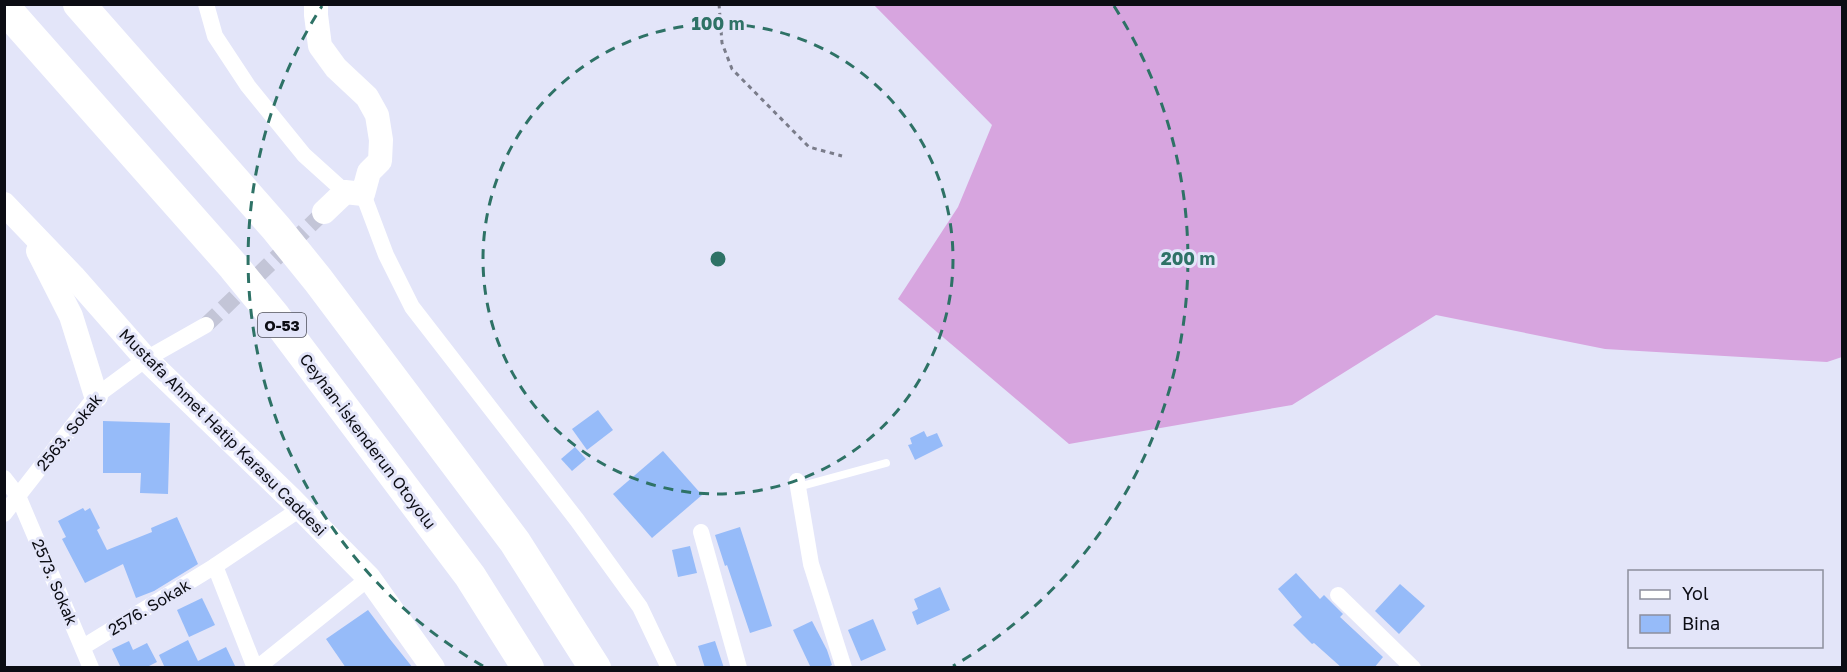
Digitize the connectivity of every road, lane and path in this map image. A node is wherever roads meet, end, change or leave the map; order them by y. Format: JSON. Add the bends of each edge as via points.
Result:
{"nodes":[{"id":1,"x":79,"y":4,"type":"edge"},
{"id":2,"x":206,"y":4,"type":"edge"},
{"id":3,"x":316,"y":4,"type":"edge"},
{"id":4,"x":718,"y":4,"type":"edge"},
{"id":5,"x":4,"y":8,"type":"edge"},
{"id":6,"x":842,"y":156,"type":"dead end"},
{"id":7,"x":354,"y":193,"type":"junction"},
{"id":8,"x":11,"y":211,"type":"edge"},
{"id":9,"x":324,"y":212,"type":"tunnel mouth"},
{"id":10,"x":206,"y":325,"type":"tunnel mouth"},
{"id":11,"x":146,"y":359,"type":"junction"},
{"id":12,"x":96,"y":396,"type":"junction"},
{"id":13,"x":886,"y":463,"type":"dead end"},
{"id":14,"x":4,"y":478,"type":"edge"},
{"id":15,"x":798,"y":484,"type":"joint"},
{"id":16,"x":18,"y":496,"type":"junction"},
{"id":17,"x":300,"y":508,"type":"junction"},
{"id":18,"x":4,"y":514,"type":"edge"},
{"id":19,"x":701,"y":532,"type":"dead end"},
{"id":20,"x":215,"y":566,"type":"junction"},
{"id":21,"x":369,"y":578,"type":"junction"},
{"id":22,"x":1338,"y":595,"type":"dead end"},
{"id":23,"x":83,"y":647,"type":"junction"},
{"id":24,"x":428,"y":665,"type":"edge"},
{"id":25,"x":91,"y":668,"type":"edge"},
{"id":26,"x":256,"y":668,"type":"edge"},
{"id":27,"x":528,"y":668,"type":"edge"},
{"id":28,"x":595,"y":668,"type":"edge"},
{"id":29,"x":669,"y":668,"type":"edge"},
{"id":30,"x":739,"y":668,"type":"edge"},
{"id":31,"x":844,"y":668,"type":"edge"},
{"id":32,"x":1413,"y":668,"type":"edge"}],
"edges":[{"from":1,"to":28,"type":"highway","via":[[318,280],[515,542]]},
{"from":2,"to":7,"type":"street","via":[[215,36],[248,86],[304,154]]},
{"from":3,"to":7,"type":"street","via":[[320,46],[336,68],[367,96],[377,115],[380,161]]},
{"from":4,"to":6,"type":"path","via":[[722,43],[732,69],[809,147]]},
{"from":5,"to":27,"type":"highway","name":"Ceyhan-İskenderun Otoyolu","number":"O-53","via":[[275,317],[470,576]]},
{"from":7,"to":9,"type":"street"},
{"from":7,"to":29,"type":"street","via":[[412,307],[571,511],[640,607]]},
{"from":8,"to":11,"type":"street","name":"Mustafa Ahmet Hatip Karasu Caddesi"},
{"from":8,"to":12,"type":"street","via":[[46,265],[71,316]]},
{"from":10,"to":11,"type":"street","name":"2563. Sokak"},
{"from":11,"to":12,"type":"street","name":"2563. Sokak"},
{"from":11,"to":17,"type":"street","name":"Mustafa Ahmet Hatip Karasu Caddesi"},
{"from":12,"to":16,"type":"street","name":"2563. Sokak"},
{"from":13,"to":15,"type":"lane"},
{"from":14,"to":16,"type":"street","name":"2573. Sokak"},
{"from":15,"to":31,"type":"street","via":[[811,564]]},
{"from":16,"to":18,"type":"street","name":"2563. Sokak"},
{"from":16,"to":23,"type":"street","name":"2573. Sokak"},
{"from":17,"to":20,"type":"street","name":"2576. Sokak"},
{"from":17,"to":21,"type":"street","name":"Mustafa Ahmet Hatip Karasu Caddesi"},
{"from":19,"to":30,"type":"street"},
{"from":20,"to":23,"type":"street","name":"2576. Sokak"},
{"from":20,"to":26,"type":"street"},
{"from":21,"to":24,"type":"street","name":"Mustafa Ahmet Hatip Karasu Caddesi"},
{"from":21,"to":26,"type":"street"},
{"from":22,"to":32,"type":"street"},
{"from":23,"to":25,"type":"street","name":"2573. Sokak"}]}
